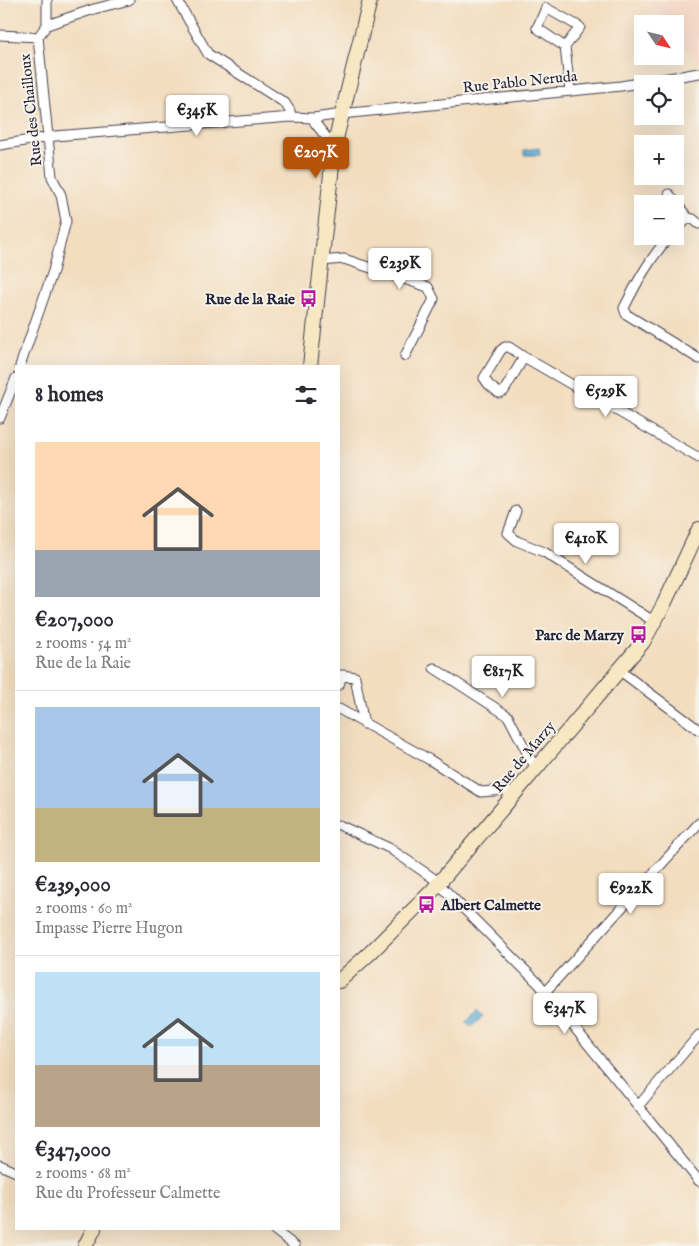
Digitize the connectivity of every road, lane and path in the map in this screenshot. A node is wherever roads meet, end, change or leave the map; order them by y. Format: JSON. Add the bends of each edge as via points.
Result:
{"nodes":[{"id":1,"x":47,"y":0,"type":"edge"},
{"id":2,"x":130,"y":0,"type":"edge"},
{"id":3,"x":177,"y":0,"type":"edge"},
{"id":4,"x":370,"y":0,"type":"edge"},
{"id":5,"x":47,"y":25,"type":"junction"},
{"id":6,"x":0,"y":35,"type":"edge"},
{"id":7,"x":38,"y":37,"type":"junction"},
{"id":8,"x":565,"y":47,"type":"junction"},
{"id":9,"x":699,"y":73,"type":"edge"},
{"id":10,"x":570,"y":91,"type":"junction"},
{"id":11,"x":342,"y":114,"type":"junction"},
{"id":12,"x":291,"y":117,"type":"junction"},
{"id":13,"x":313,"y":118,"type":"junction"},
{"id":14,"x":48,"y":137,"type":"junction"},
{"id":15,"x":0,"y":145,"type":"edge"},
{"id":16,"x":334,"y":146,"type":"junction"},
{"id":17,"x":669,"y":194,"type":"dead end"},
{"id":18,"x":688,"y":218,"type":"junction"},
{"id":19,"x":684,"y":222,"type":"edge"},
{"id":20,"x":699,"y":224,"type":"edge"},
{"id":21,"x":662,"y":245,"type":"edge"},
{"id":22,"x":321,"y":261,"type":"junction"},
{"id":23,"x":405,"y":356,"type":"dead end"},
{"id":24,"x":524,"y":357,"type":"junction"},
{"id":25,"x":699,"y":358,"type":"edge"},
{"id":26,"x":20,"y":365,"type":"edge"},
{"id":27,"x":310,"y":365,"type":"edge"},
{"id":28,"x":15,"y":380,"type":"edge"},
{"id":29,"x":0,"y":418,"type":"edge"},
{"id":30,"x":699,"y":458,"type":"edge"},
{"id":31,"x":516,"y":511,"type":"dead end"},
{"id":32,"x":699,"y":529,"type":"edge"},
{"id":33,"x":654,"y":622,"type":"junction"},
{"id":34,"x":434,"y":668,"type":"dead end"},
{"id":35,"x":619,"y":670,"type":"junction"},
{"id":36,"x":340,"y":682,"type":"edge"},
{"id":37,"x":340,"y":710,"type":"edge"},
{"id":38,"x":364,"y":724,"type":"junction"},
{"id":39,"x":699,"y":730,"type":"edge"},
{"id":40,"x":537,"y":767,"type":"junction"},
{"id":41,"x":513,"y":795,"type":"junction"},
{"id":42,"x":699,"y":823,"type":"edge"},
{"id":43,"x":340,"y":825,"type":"edge"},
{"id":44,"x":438,"y":883,"type":"junction"},
{"id":45,"x":340,"y":981,"type":"edge"},
{"id":46,"x":545,"y":992,"type":"junction"},
{"id":47,"x":699,"y":1036,"type":"edge"},
{"id":48,"x":639,"y":1105,"type":"junction"},
{"id":49,"x":0,"y":1165,"type":"edge"},
{"id":50,"x":15,"y":1172,"type":"edge"},
{"id":51,"x":699,"y":1181,"type":"edge"},
{"id":52,"x":93,"y":1230,"type":"edge"},
{"id":53,"x":274,"y":1230,"type":"edge"},
{"id":54,"x":85,"y":1246,"type":"edge"},
{"id":55,"x":295,"y":1246,"type":"edge"}],
"edges":[{"from":1,"to":5,"type":"street"},
{"from":2,"to":5,"type":"street"},
{"from":3,"to":12,"type":"street","via":[[208,54],[285,103]]},
{"from":4,"to":11,"type":"main road"},
{"from":5,"to":7,"type":"street","name":"Rue des Chailloux"},
{"from":6,"to":7,"type":"street"},
{"from":7,"to":14,"type":"street","name":"Rue des Chailloux"},
{"from":8,"to":8,"type":"street","via":[[580,26],[546,8],[537,28]]},
{"from":8,"to":10,"type":"street"},
{"from":9,"to":10,"type":"street","name":"Rue Pablo Neruda"},
{"from":10,"to":11,"type":"street","name":"Rue Pablo Neruda"},
{"from":11,"to":13,"type":"street","name":"Rue Pablo Neruda"},
{"from":11,"to":16,"type":"main road"},
{"from":12,"to":13,"type":"street","name":"Rue Pablo Neruda"},
{"from":12,"to":14,"type":"street","name":"Rue Pablo Neruda"},
{"from":13,"to":16,"type":"street"},
{"from":14,"to":15,"type":"street","name":"Rue Pablo Neruda"},
{"from":14,"to":26,"type":"street","name":"Rue des Chailloux","via":[[52,177],[61,195],[66,221],[53,271]]},
{"from":16,"to":22,"type":"main road"},
{"from":17,"to":18,"type":"street"},
{"from":18,"to":19,"type":"street"},
{"from":18,"to":20,"type":"street"},
{"from":21,"to":25,"type":"street","via":[[641,274],[624,308],[626,314]]},
{"from":22,"to":23,"type":"street","via":[[344,259],[428,287],[434,298]]},
{"from":22,"to":27,"type":"main road"},
{"from":24,"to":24,"type":"street","via":[[504,391],[499,393],[484,378],[505,346]]},
{"from":24,"to":30,"type":"street"},
{"from":28,"to":29,"type":"street"},
{"from":31,"to":33,"type":"street","via":[[508,533],[517,541],[544,552]]},
{"from":32,"to":33,"type":"main road","name":"Rue de Marzy"},
{"from":33,"to":35,"type":"main road","name":"Rue de Marzy"},
{"from":34,"to":40,"type":"street","via":[[508,716]]},
{"from":35,"to":39,"type":"street"},
{"from":35,"to":40,"type":"main road","name":"Rue de Marzy"},
{"from":36,"to":38,"type":"street","via":[[342,675],[355,677]]},
{"from":37,"to":38,"type":"street"},
{"from":38,"to":41,"type":"street","via":[[478,790],[505,790]]},
{"from":40,"to":41,"type":"main road","name":"Rue de Marzy"},
{"from":41,"to":44,"type":"main road","name":"Rue de Marzy"},
{"from":42,"to":46,"type":"street"},
{"from":43,"to":44,"type":"street","via":[[389,848]]},
{"from":44,"to":45,"type":"main road","name":"Rue de Marzy"},
{"from":44,"to":46,"type":"street"},
{"from":46,"to":48,"type":"street"},
{"from":47,"to":48,"type":"street"},
{"from":48,"to":51,"type":"street"},
{"from":49,"to":50,"type":"street"},
{"from":52,"to":54,"type":"main road"},
{"from":53,"to":55,"type":"street"}]}
